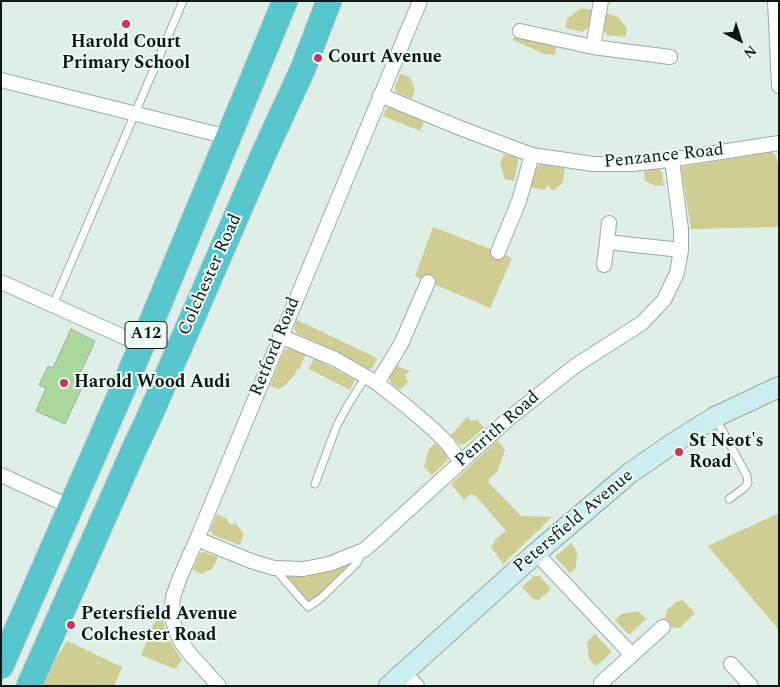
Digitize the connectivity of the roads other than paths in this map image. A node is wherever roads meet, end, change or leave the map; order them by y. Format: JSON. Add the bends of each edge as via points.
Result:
{"nodes":[{"id":1,"x":183,"y":1,"type":"edge"},
{"id":2,"x":285,"y":1,"type":"edge"},
{"id":3,"x":329,"y":1,"type":"edge"},
{"id":4,"x":420,"y":1,"type":"edge"},
{"id":5,"x":601,"y":1,"type":"edge"},
{"id":6,"x":775,"y":1,"type":"edge"},
{"id":7,"x":520,"y":31,"type":"dead end"},
{"id":8,"x":593,"y":47,"type":"junction"},
{"id":9,"x":670,"y":57,"type":"dead end"},
{"id":10,"x":1,"y":80,"type":"edge"},
{"id":11,"x":779,"y":86,"type":"edge"},
{"id":12,"x":380,"y":95,"type":"junction"},
{"id":13,"x":135,"y":113,"type":"junction"},
{"id":14,"x":228,"y":137,"type":"junction"},
{"id":15,"x":779,"y":143,"type":"edge"},
{"id":16,"x":532,"y":155,"type":"junction"},
{"id":17,"x":672,"y":160,"type":"junction"},
{"id":18,"x":609,"y":223,"type":"dead end"},
{"id":19,"x":607,"y":242,"type":"junction"},
{"id":20,"x":681,"y":250,"type":"junction"},
{"id":21,"x":498,"y":252,"type":"dead end"},
{"id":22,"x":604,"y":265,"type":"dead end"},
{"id":23,"x":1,"y":282,"type":"edge"},
{"id":24,"x":428,"y":282,"type":"dead end"},
{"id":25,"x":53,"y":305,"type":"junction"},
{"id":26,"x":280,"y":336,"type":"junction"},
{"id":27,"x":142,"y":345,"type":"junction"},
{"id":28,"x":372,"y":380,"type":"junction"},
{"id":29,"x":779,"y":387,"type":"edge"},
{"id":30,"x":715,"y":417,"type":"junction"},
{"id":31,"x":461,"y":462,"type":"junction"},
{"id":32,"x":1,"y":475,"type":"edge"},
{"id":33,"x":315,"y":484,"type":"dead end"},
{"id":34,"x":729,"y":498,"type":"dead end"},
{"id":35,"x":71,"y":507,"type":"junction"},
{"id":36,"x":197,"y":539,"type":"junction"},
{"id":37,"x":364,"y":550,"type":"junction"},
{"id":38,"x":536,"y":553,"type":"junction"},
{"id":39,"x":274,"y":568,"type":"junction"},
{"id":40,"x":663,"y":627,"type":"dead end"},
{"id":41,"x":632,"y":655,"type":"junction"},
{"id":42,"x":731,"y":664,"type":"dead end"},
{"id":43,"x":1,"y":666,"type":"edge"},
{"id":44,"x":410,"y":679,"type":"edge"},
{"id":45,"x":601,"y":683,"type":"dead end"},
{"id":46,"x":30,"y":686,"type":"edge"},
{"id":47,"x":219,"y":686,"type":"edge"},
{"id":48,"x":389,"y":686,"type":"edge"},
{"id":49,"x":750,"y":686,"type":"edge"}],
"edges":[{"from":1,"to":13,"type":"lane"},
{"from":2,"to":14,"type":"highway","name":"Colchester Road","number":"A12"},
{"from":3,"to":46,"type":"highway","name":"Colchester Road","number":"A12","via":[[302,71]]},
{"from":4,"to":12,"type":"street","name":"Retford Road"},
{"from":5,"to":8,"type":"street"},
{"from":6,"to":11,"type":"street"},
{"from":7,"to":8,"type":"street"},
{"from":8,"to":9,"type":"street"},
{"from":10,"to":13,"type":"street"},
{"from":12,"to":16,"type":"street","name":"Penzance Road"},
{"from":12,"to":26,"type":"street","name":"Retford Road"},
{"from":13,"to":14,"type":"street"},
{"from":13,"to":25,"type":"lane"},
{"from":14,"to":27,"type":"highway","name":"Colchester Road","number":"A12"},
{"from":15,"to":17,"type":"street","name":"Penzance Road"},
{"from":16,"to":17,"type":"street","name":"Penzance Road","via":[[593,164]]},
{"from":16,"to":21,"type":"street","via":[[520,201]]},
{"from":17,"to":20,"type":"street","name":"Penrith Road"},
{"from":18,"to":19,"type":"street"},
{"from":19,"to":20,"type":"street"},
{"from":19,"to":22,"type":"street"},
{"from":20,"to":31,"type":"street","name":"Penrith Road","via":[[677,273],[664,300],[642,323],[555,382]]},
{"from":23,"to":25,"type":"street"},
{"from":24,"to":28,"type":"street","via":[[401,344]]},
{"from":25,"to":27,"type":"street"},
{"from":26,"to":28,"type":"street","via":[[335,359]]},
{"from":26,"to":36,"type":"street","name":"Retford Road"},
{"from":27,"to":35,"type":"highway","name":"Colchester Road","number":"A12"},
{"from":28,"to":31,"type":"street","via":[[434,430]]},
{"from":28,"to":33,"type":"lane","via":[[348,405],[337,425]]},
{"from":29,"to":30,"type":"street","name":"Petersfield Avenue"},
{"from":30,"to":34,"type":"lane","via":[[747,476],[748,483],[744,488]]},
{"from":30,"to":38,"type":"street","name":"Petersfield Avenue","via":[[630,474]]},
{"from":31,"to":37,"type":"street","name":"Penrith Road"},
{"from":32,"to":35,"type":"street"},
{"from":35,"to":43,"type":"highway","name":"Colchester Road","number":"A12"},
{"from":36,"to":39,"type":"street","name":"Penrith Road"},
{"from":36,"to":47,"type":"street","name":"Retford Road","via":[[177,584],[171,614],[181,642]]},
{"from":37,"to":39,"type":"street","name":"Penrith Road","via":[[329,564],[303,569]]},
{"from":37,"to":39,"type":"lane","via":[[357,563],[308,607]]},
{"from":38,"to":41,"type":"street"},
{"from":38,"to":44,"type":"street","name":"Petersfield Avenue"},
{"from":40,"to":41,"type":"street"},
{"from":41,"to":45,"type":"street"},
{"from":42,"to":49,"type":"street"},
{"from":44,"to":48,"type":"street","name":"Petersfield Avenue"}]}
